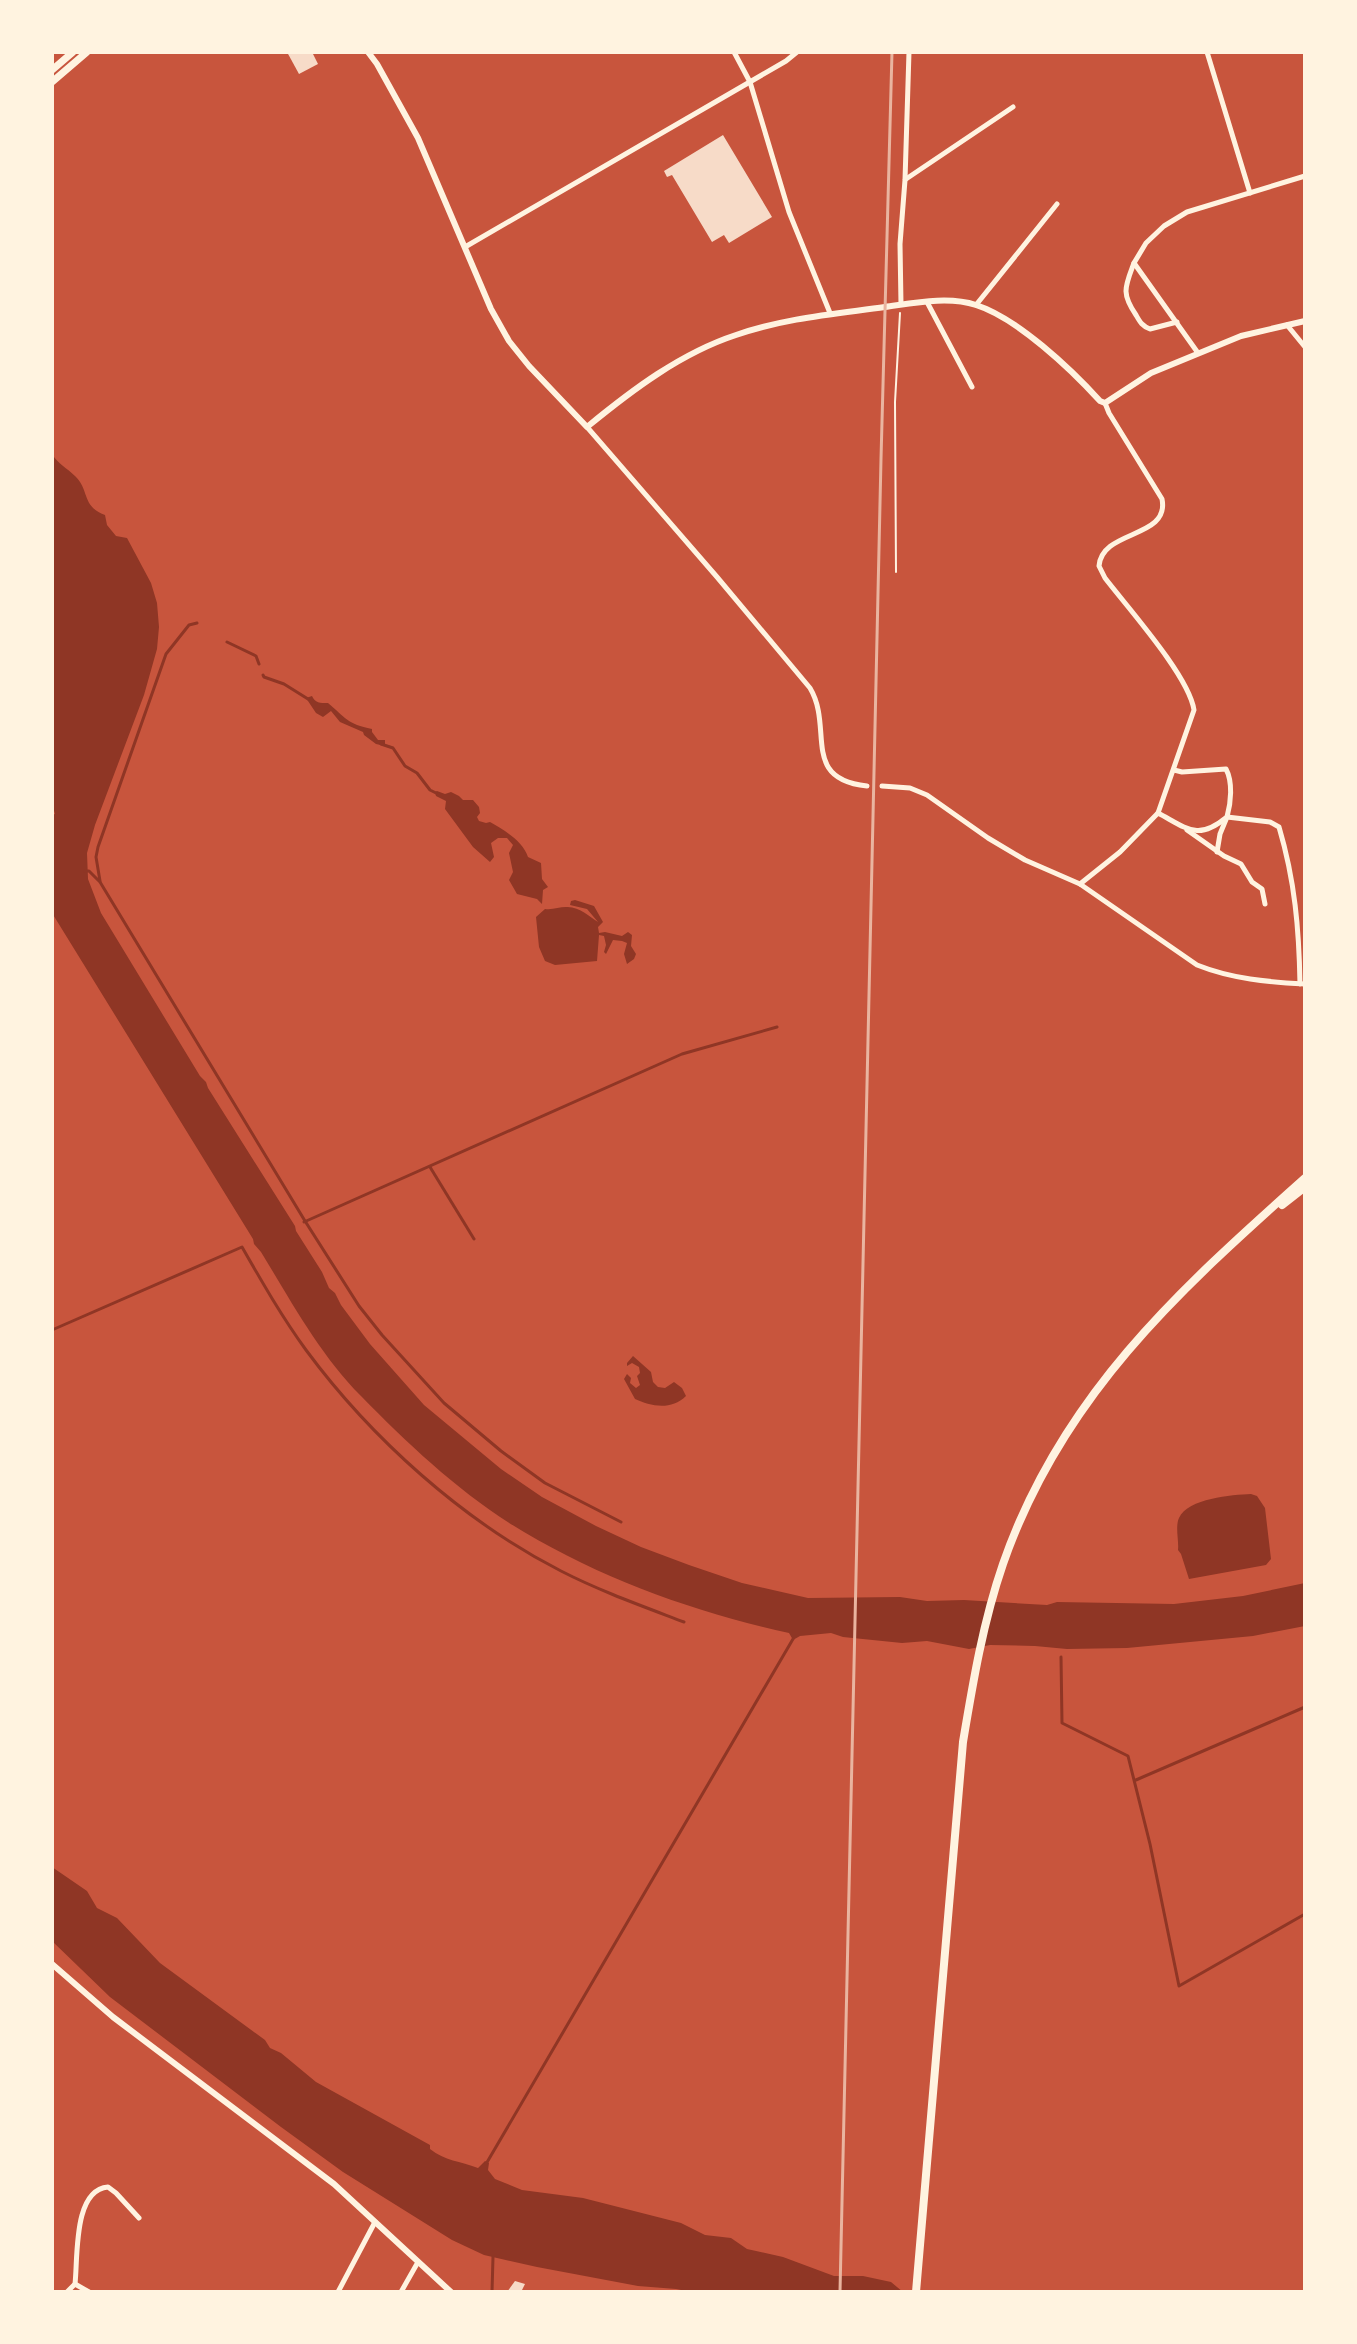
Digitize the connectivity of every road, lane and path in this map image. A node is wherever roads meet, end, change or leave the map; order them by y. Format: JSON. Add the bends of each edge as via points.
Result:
{"nodes":[{"id":1,"x":73,"y":52,"type":"edge"},
{"id":2,"x":87,"y":52,"type":"edge"},
{"id":3,"x":368,"y":52,"type":"edge"},
{"id":4,"x":734,"y":52,"type":"edge"},
{"id":5,"x":797,"y":52,"type":"edge"},
{"id":6,"x":909,"y":52,"type":"edge"},
{"id":7,"x":1207,"y":52,"type":"edge"},
{"id":8,"x":52,"y":70,"type":"edge"},
{"id":9,"x":52,"y":82,"type":"edge"},
{"id":10,"x":750,"y":82,"type":"junction"},
{"id":11,"x":1013,"y":107,"type":"dead end"},
{"id":12,"x":1305,"y":176,"type":"edge"},
{"id":13,"x":905,"y":180,"type":"junction"},
{"id":14,"x":1250,"y":193,"type":"junction"},
{"id":15,"x":1057,"y":204,"type":"dead end"},
{"id":16,"x":465,"y":247,"type":"junction"},
{"id":17,"x":1134,"y":263,"type":"junction"},
{"id":18,"x":927,"y":302,"type":"junction"},
{"id":19,"x":901,"y":304,"type":"junction"},
{"id":20,"x":976,"y":305,"type":"junction"},
{"id":21,"x":830,"y":313,"type":"junction"},
{"id":22,"x":1305,"y":321,"type":"edge"},
{"id":23,"x":1177,"y":322,"type":"junction"},
{"id":24,"x":1287,"y":325,"type":"junction"},
{"id":25,"x":1305,"y":347,"type":"edge"},
{"id":26,"x":1198,"y":353,"type":"junction"},
{"id":27,"x":972,"y":387,"type":"dead end"},
{"id":28,"x":1105,"y":403,"type":"junction"},
{"id":29,"x":587,"y":427,"type":"junction"},
{"id":30,"x":896,"y":572,"type":"dead end"},
{"id":31,"x":1174,"y":770,"type":"junction"},
{"id":32,"x":867,"y":786,"type":"dead end"},
{"id":33,"x":882,"y":786,"type":"dead end"},
{"id":34,"x":1158,"y":813,"type":"junction"},
{"id":35,"x":1227,"y":817,"type":"junction"},
{"id":36,"x":1183,"y":827,"type":"junction"},
{"id":37,"x":1217,"y":852,"type":"junction"},
{"id":38,"x":1080,"y":884,"type":"junction"},
{"id":39,"x":1265,"y":904,"type":"dead end"},
{"id":40,"x":1303,"y":984,"type":"edge"},
{"id":41,"x":1305,"y":1178,"type":"edge"},
{"id":42,"x":1305,"y":1187,"type":"edge"},
{"id":43,"x":1222,"y":1252,"type":"junction"},
{"id":44,"x":52,"y":1964,"type":"edge"},
{"id":45,"x":139,"y":2218,"type":"dead end"},
{"id":46,"x":375,"y":2222,"type":"junction"},
{"id":47,"x":419,"y":2261,"type":"junction"},
{"id":48,"x":75,"y":2284,"type":"junction"},
{"id":49,"x":67,"y":2292,"type":"edge"},
{"id":50,"x":89,"y":2292,"type":"edge"},
{"id":51,"x":338,"y":2292,"type":"edge"},
{"id":52,"x":401,"y":2292,"type":"edge"},
{"id":53,"x":451,"y":2292,"type":"edge"},
{"id":54,"x":916,"y":2292,"type":"edge"}],
"edges":[{"from":1,"to":8,"type":"main road"},
{"from":2,"to":9,"type":"main road"},
{"from":3,"to":16,"type":"street","via":[[418,138]]},
{"from":4,"to":10,"type":"street"},
{"from":5,"to":10,"type":"street"},
{"from":6,"to":13,"type":"street"},
{"from":7,"to":14,"type":"street"},
{"from":10,"to":16,"type":"street"},
{"from":10,"to":21,"type":"street","via":[[789,212]]},
{"from":11,"to":13,"type":"street"},
{"from":12,"to":14,"type":"street"},
{"from":13,"to":19,"type":"street"},
{"from":14,"to":17,"type":"street","via":[[1175,219],[1146,243]]},
{"from":15,"to":20,"type":"street"},
{"from":16,"to":29,"type":"street","via":[[509,341]]},
{"from":17,"to":23,"type":"street"},
{"from":17,"to":23,"type":"street","via":[[1125,299],[1143,326]]},
{"from":18,"to":19,"type":"street"},
{"from":18,"to":20,"type":"street"},
{"from":18,"to":27,"type":"street"},
{"from":19,"to":21,"type":"street"},
{"from":19,"to":30,"type":"path","via":[[895,402]]},
{"from":20,"to":28,"type":"street","via":[[1015,325]]},
{"from":21,"to":29,"type":"street","via":[[735,335],[686,356]]},
{"from":22,"to":24,"type":"street"},
{"from":23,"to":26,"type":"street"},
{"from":24,"to":25,"type":"street"},
{"from":24,"to":26,"type":"street"},
{"from":26,"to":28,"type":"street","via":[[1151,373]]},
{"from":28,"to":31,"type":"street","via":[[1162,499],[1158,520],[1112,543],[1099,566],[1175,669],[1193,703]]},
{"from":29,"to":32,"type":"street","via":[[810,688],[829,769],[846,782]]},
{"from":31,"to":34,"type":"street"},
{"from":31,"to":35,"type":"street","via":[[1226,769]]},
{"from":33,"to":38,"type":"street","via":[[919,791],[990,840]]},
{"from":34,"to":36,"type":"street"},
{"from":34,"to":38,"type":"street"},
{"from":35,"to":36,"type":"street","via":[[1208,831]]},
{"from":35,"to":37,"type":"street"},
{"from":35,"to":40,"type":"street","via":[[1279,827],[1294,884]]},
{"from":36,"to":37,"type":"street"},
{"from":37,"to":39,"type":"street","via":[[1241,864],[1262,889]]},
{"from":38,"to":40,"type":"street","via":[[1197,965],[1256,980]]},
{"from":41,"to":43,"type":"highway"},
{"from":42,"to":43,"type":"highway"},
{"from":43,"to":54,"type":"highway","via":[[1106,1376],[1038,1482],[1002,1565],[974,1671],[963,1742]]},
{"from":44,"to":46,"type":"street","via":[[113,2017],[334,2184]]},
{"from":45,"to":48,"type":"street","via":[[108,2187],[88,2198],[81,2214]]},
{"from":46,"to":47,"type":"street"},
{"from":46,"to":51,"type":"street"},
{"from":47,"to":52,"type":"street"},
{"from":47,"to":53,"type":"street"},
{"from":48,"to":49,"type":"street"},
{"from":48,"to":50,"type":"street"}]}
